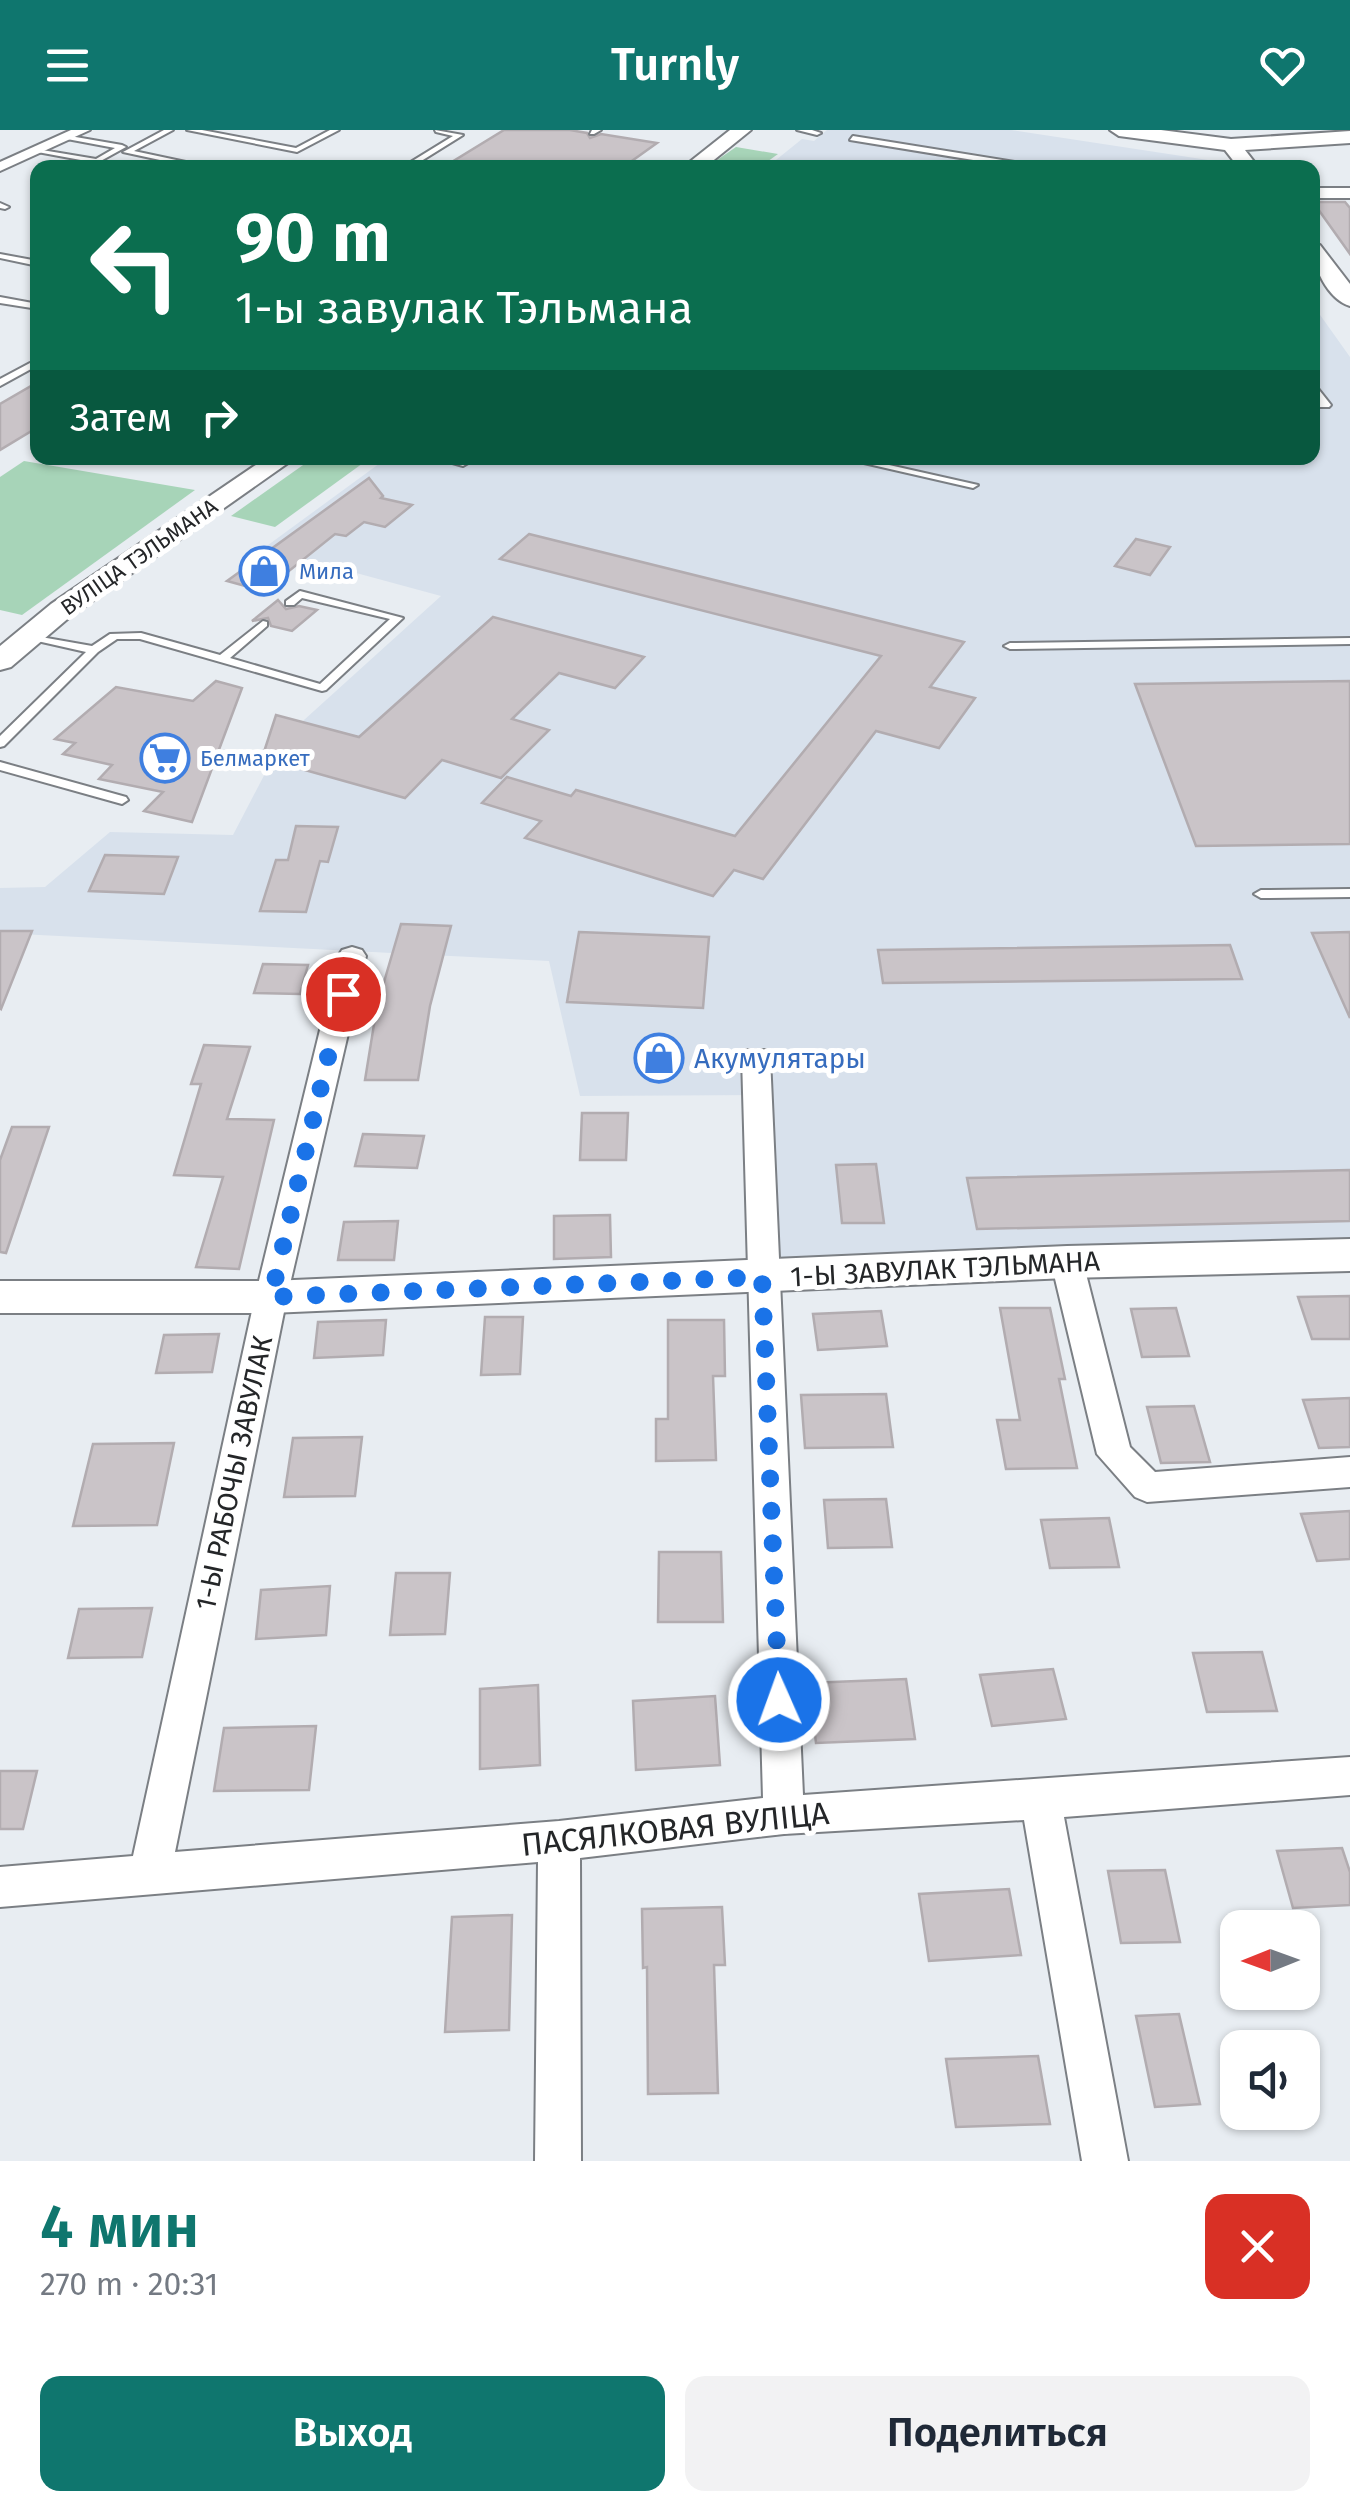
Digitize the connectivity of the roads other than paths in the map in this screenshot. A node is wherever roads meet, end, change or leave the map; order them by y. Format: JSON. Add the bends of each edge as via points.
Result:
{"nodes":[{"id":1,"x":83,"y":130,"type":"edge"},
{"id":2,"x":169,"y":130,"type":"edge"},
{"id":3,"x":191,"y":130,"type":"edge"},
{"id":4,"x":336,"y":130,"type":"edge"},
{"id":5,"x":436,"y":130,"type":"edge"},
{"id":6,"x":742,"y":130,"type":"edge"},
{"id":7,"x":801,"y":130,"type":"edge"},
{"id":8,"x":1119,"y":130,"type":"edge"},
{"id":9,"x":817,"y":132,"type":"dead end"},
{"id":10,"x":1208,"y":136,"type":"edge"},
{"id":11,"x":1350,"y":136,"type":"edge"},
{"id":12,"x":67,"y":137,"type":"junction"},
{"id":13,"x":853,"y":138,"type":"dead end"},
{"id":14,"x":1232,"y":146,"type":"junction"},
{"id":15,"x":36,"y":151,"type":"junction"},
{"id":16,"x":91,"y":160,"type":"edge"},
{"id":17,"x":99,"y":160,"type":"edge"},
{"id":18,"x":168,"y":160,"type":"edge"},
{"id":19,"x":417,"y":160,"type":"edge"},
{"id":20,"x":701,"y":160,"type":"edge"},
{"id":21,"x":990,"y":160,"type":"edge"},
{"id":22,"x":1243,"y":160,"type":"edge"},
{"id":23,"x":0,"y":167,"type":"edge"},
{"id":24,"x":1350,"y":192,"type":"edge"},
{"id":25,"x":1320,"y":193,"type":"edge"},
{"id":26,"x":0,"y":256,"type":"edge"},
{"id":27,"x":1320,"y":260,"type":"edge"},
{"id":28,"x":30,"y":262,"type":"edge"},
{"id":29,"x":1350,"y":299,"type":"edge"},
{"id":30,"x":0,"y":300,"type":"edge"},
{"id":31,"x":30,"y":306,"type":"edge"},
{"id":32,"x":30,"y":366,"type":"edge"},
{"id":33,"x":0,"y":383,"type":"edge"},
{"id":34,"x":271,"y":465,"type":"edge"},
{"id":35,"x":880,"y":465,"type":"edge"},
{"id":36,"x":973,"y":485,"type":"dead end"},
{"id":37,"x":290,"y":603,"type":"dead end"},
{"id":38,"x":263,"y":624,"type":"dead end"},
{"id":39,"x":14,"y":632,"type":"edge"},
{"id":40,"x":1350,"y":640,"type":"edge"},
{"id":41,"x":1010,"y":646,"type":"dead end"},
{"id":42,"x":94,"y":650,"type":"junction"},
{"id":43,"x":223,"y":658,"type":"junction"},
{"id":44,"x":0,"y":661,"type":"edge"},
{"id":45,"x":0,"y":743,"type":"edge"},
{"id":46,"x":0,"y":766,"type":"edge"},
{"id":47,"x":122,"y":800,"type":"dead end"},
{"id":48,"x":1350,"y":893,"type":"edge"},
{"id":49,"x":1261,"y":894,"type":"dead end"},
{"id":50,"x":352,"y":956,"type":"dead end"},
{"id":51,"x":756,"y":1056,"type":"dead end"},
{"id":52,"x":1350,"y":1255,"type":"edge"},
{"id":53,"x":1067,"y":1262,"type":"junction"},
{"id":54,"x":762,"y":1277,"type":"junction"},
{"id":55,"x":0,"y":1297,"type":"edge"},
{"id":56,"x":271,"y":1297,"type":"junction"},
{"id":57,"x":1350,"y":1472,"type":"edge"},
{"id":58,"x":1350,"y":1776,"type":"edge"},
{"id":59,"x":1042,"y":1800,"type":"junction"},
{"id":60,"x":784,"y":1815,"type":"junction"},
{"id":61,"x":559,"y":1841,"type":"junction"},
{"id":62,"x":150,"y":1875,"type":"junction"},
{"id":63,"x":0,"y":1887,"type":"edge"},
{"id":64,"x":558,"y":2161,"type":"edge"},
{"id":65,"x":1105,"y":2161,"type":"edge"}],
"edges":[{"from":1,"to":12,"type":"street"},
{"from":2,"to":18,"type":"lane","via":[[126,152]]},
{"from":3,"to":4,"type":"lane","via":[[297,150]]},
{"from":5,"to":19,"type":"lane","via":[[459,135]]},
{"from":6,"to":20,"type":"main road"},
{"from":7,"to":9,"type":"lane"},
{"from":8,"to":10,"type":"main road"},
{"from":10,"to":14,"type":"main road"},
{"from":11,"to":14,"type":"main road"},
{"from":12,"to":15,"type":"street"},
{"from":12,"to":17,"type":"lane","via":[[122,147]]},
{"from":13,"to":21,"type":"lane"},
{"from":14,"to":22,"type":"main road"},
{"from":15,"to":16,"type":"lane"},
{"from":15,"to":23,"type":"street"},
{"from":24,"to":25,"type":"street"},
{"from":26,"to":28,"type":"lane"},
{"from":27,"to":29,"type":"main road"},
{"from":30,"to":31,"type":"lane"},
{"from":32,"to":33,"type":"lane"},
{"from":34,"to":39,"type":"main road","name":"ВУЛІЦА ТЭЛЬМАНА"},
{"from":35,"to":36,"type":"lane"},
{"from":37,"to":43,"type":"lane","via":[[300,594],[398,618],[322,688]]},
{"from":38,"to":43,"type":"lane"},
{"from":39,"to":42,"type":"lane"},
{"from":39,"to":44,"type":"main road","name":"ВУЛІЦА ТЭЛЬМАНА"},
{"from":40,"to":41,"type":"lane"},
{"from":42,"to":43,"type":"lane","via":[[114,636],[142,636]]},
{"from":42,"to":45,"type":"lane"},
{"from":46,"to":47,"type":"lane"},
{"from":48,"to":49,"type":"lane"},
{"from":50,"to":56,"type":"street","name":"1-Ы РАБОЧЫ ЗАВУЛАК"},
{"from":51,"to":54,"type":"street"},
{"from":52,"to":53,"type":"main road","name":"1-Ы ЗАВУЛАК ТЭЛЬМАНА"},
{"from":53,"to":54,"type":"main road","name":"1-Ы ЗАВУЛАК ТЭЛЬМАНА"},
{"from":53,"to":57,"type":"street","via":[[1114,1454],[1147,1487]]},
{"from":54,"to":56,"type":"main road","name":"1-Ы ЗАВУЛАК ТЭЛЬМАНА"},
{"from":54,"to":60,"type":"street"},
{"from":55,"to":56,"type":"main road","name":"1-Ы ЗАВУЛАК ТЭЛЬМАНА"},
{"from":56,"to":62,"type":"street","name":"1-Ы РАБОЧЫ ЗАВУЛАК"},
{"from":58,"to":59,"type":"street","name":"ПАСЯЛКОВАЯ ВУЛІЦА"},
{"from":59,"to":60,"type":"street","name":"ПАСЯЛКОВАЯ ВУЛІЦА"},
{"from":59,"to":65,"type":"street"},
{"from":60,"to":61,"type":"street","name":"ПАСЯЛКОВАЯ ВУЛІЦА"},
{"from":61,"to":62,"type":"street","name":"ПАСЯЛКОВАЯ ВУЛІЦА"},
{"from":61,"to":64,"type":"street"},
{"from":62,"to":63,"type":"street","name":"ПАСЯЛКОВАЯ ВУЛІЦА"}]}
